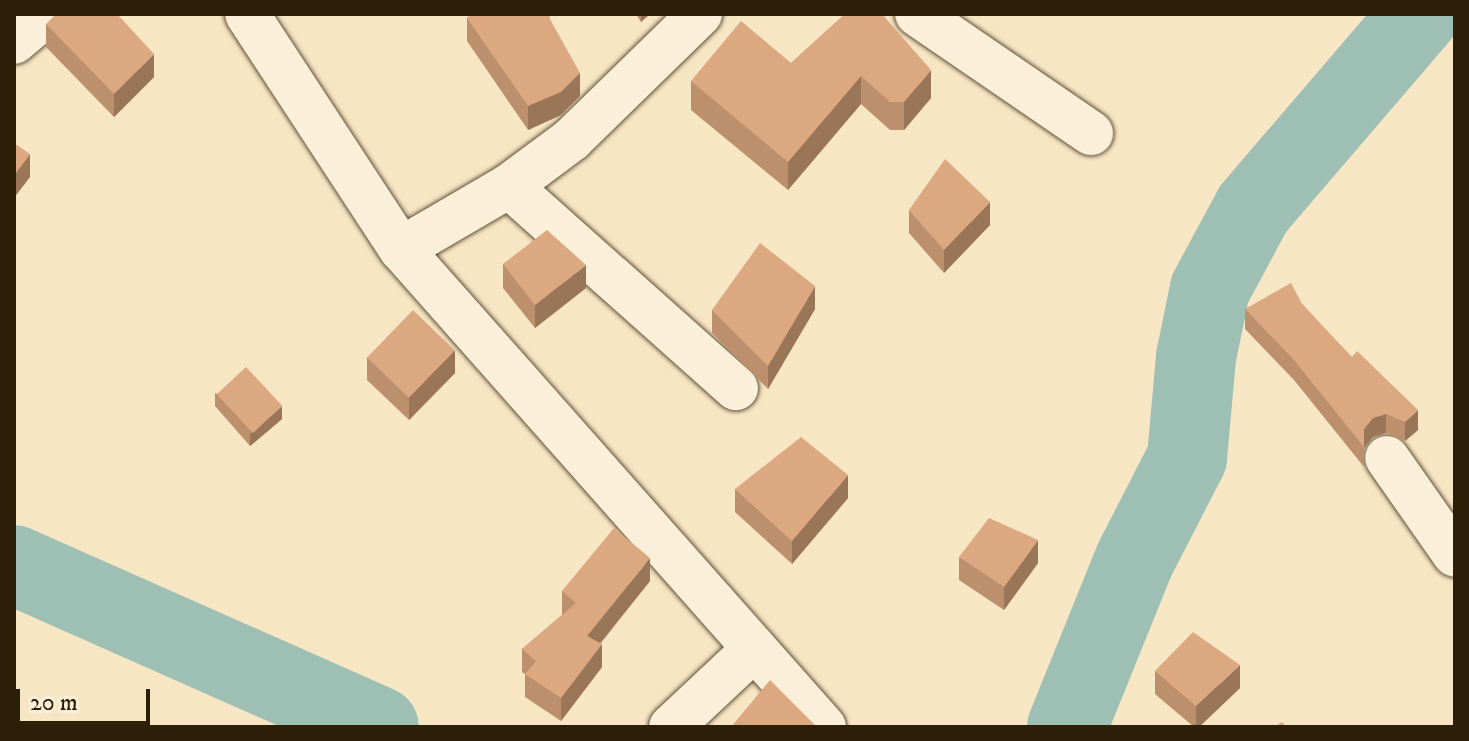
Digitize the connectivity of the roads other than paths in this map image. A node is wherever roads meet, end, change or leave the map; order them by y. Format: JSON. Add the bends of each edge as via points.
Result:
{"nodes":[{"id":1,"x":47,"y":14,"type":"edge"},
{"id":2,"x":247,"y":14,"type":"edge"},
{"id":3,"x":700,"y":14,"type":"edge"},
{"id":4,"x":917,"y":14,"type":"edge"},
{"id":5,"x":14,"y":42,"type":"edge"},
{"id":6,"x":1091,"y":133,"type":"dead end"},
{"id":7,"x":509,"y":186,"type":"junction"},
{"id":8,"x":401,"y":249,"type":"junction"},
{"id":9,"x":736,"y":388,"type":"dead end"},
{"id":10,"x":1387,"y":458,"type":"dead end"},
{"id":11,"x":1455,"y":555,"type":"edge"},
{"id":12,"x":752,"y":651,"type":"junction"},
{"id":13,"x":671,"y":727,"type":"edge"},
{"id":14,"x":824,"y":727,"type":"edge"}],
"edges":[{"from":1,"to":5,"type":"street"},
{"from":2,"to":8,"type":"street"},
{"from":3,"to":7,"type":"street","via":[[572,139]]},
{"from":4,"to":6,"type":"street"},
{"from":7,"to":8,"type":"street"},
{"from":7,"to":9,"type":"street"},
{"from":8,"to":12,"type":"street"},
{"from":10,"to":11,"type":"street"},
{"from":12,"to":13,"type":"street"},
{"from":12,"to":14,"type":"street"}]}
